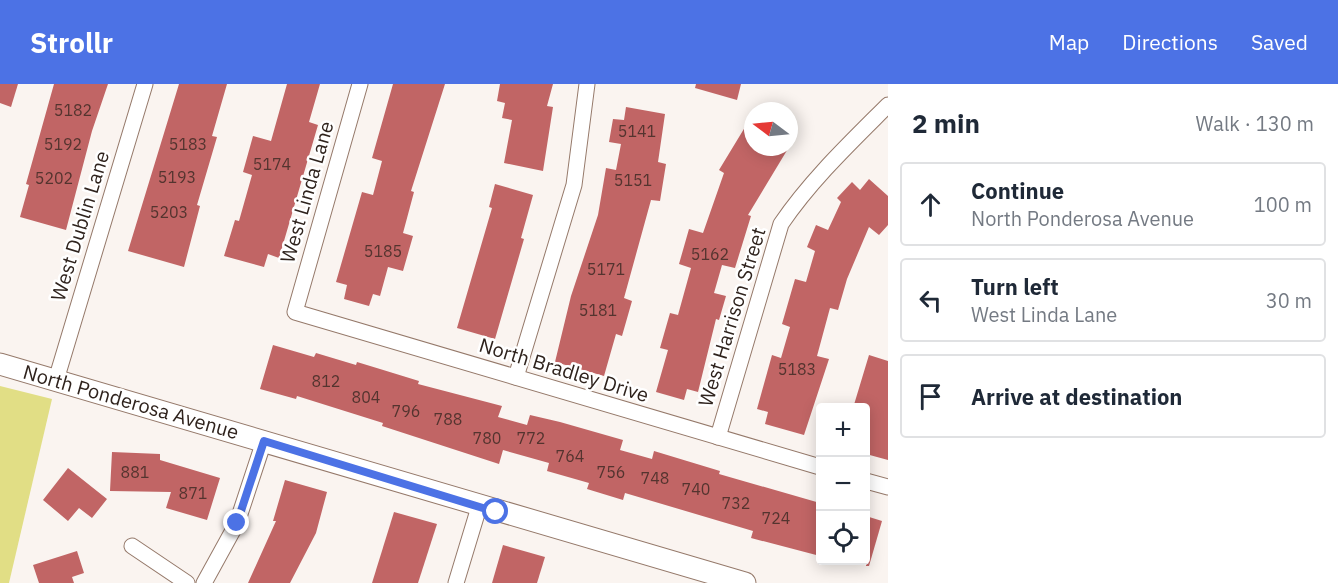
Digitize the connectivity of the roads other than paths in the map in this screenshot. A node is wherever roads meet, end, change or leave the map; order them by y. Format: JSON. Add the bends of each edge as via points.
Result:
{"nodes":[{"id":1,"x":145,"y":84,"type":"edge"},
{"id":2,"x":360,"y":84,"type":"edge"},
{"id":3,"x":587,"y":84,"type":"edge"},
{"id":4,"x":888,"y":105,"type":"edge"},
{"id":5,"x":295,"y":312,"type":"joint"},
{"id":6,"x":0,"y":364,"type":"edge"},
{"id":7,"x":516,"y":377,"type":"junction"},
{"id":8,"x":56,"y":380,"type":"junction"},
{"id":9,"x":718,"y":437,"type":"junction"},
{"id":10,"x":264,"y":441,"type":"junction"},
{"id":11,"x":816,"y":466,"type":"edge"},
{"id":12,"x":870,"y":482,"type":"edge"},
{"id":13,"x":888,"y":488,"type":"edge"},
{"id":14,"x":479,"y":507,"type":"junction"},
{"id":15,"x":132,"y":546,"type":"dead end"},
{"id":16,"x":187,"y":583,"type":"edge"},
{"id":17,"x":204,"y":583,"type":"edge"},
{"id":18,"x":456,"y":583,"type":"edge"},
{"id":19,"x":745,"y":583,"type":"edge"}],
"edges":[{"from":1,"to":8,"type":"street","name":"West Dublin Lane"},
{"from":2,"to":5,"type":"street","name":"West Linda Lane"},
{"from":3,"to":7,"type":"street","via":[[574,185]]},
{"from":4,"to":9,"type":"street","name":"West Harrison Street","via":[[824,170],[781,224]]},
{"from":5,"to":7,"type":"street","name":"North Bradley Drive"},
{"from":6,"to":8,"type":"street","name":"North Ponderosa Avenue"},
{"from":7,"to":9,"type":"street","name":"North Bradley Drive"},
{"from":8,"to":10,"type":"street","name":"North Ponderosa Avenue"},
{"from":9,"to":11,"type":"street","name":"North Bradley Drive"},
{"from":10,"to":14,"type":"street","name":"North Ponderosa Avenue"},
{"from":10,"to":17,"type":"street","via":[[237,523]]},
{"from":12,"to":13,"type":"street"},
{"from":14,"to":18,"type":"street"},
{"from":14,"to":19,"type":"street","name":"North Ponderosa Avenue"},
{"from":15,"to":16,"type":"street"}]}
